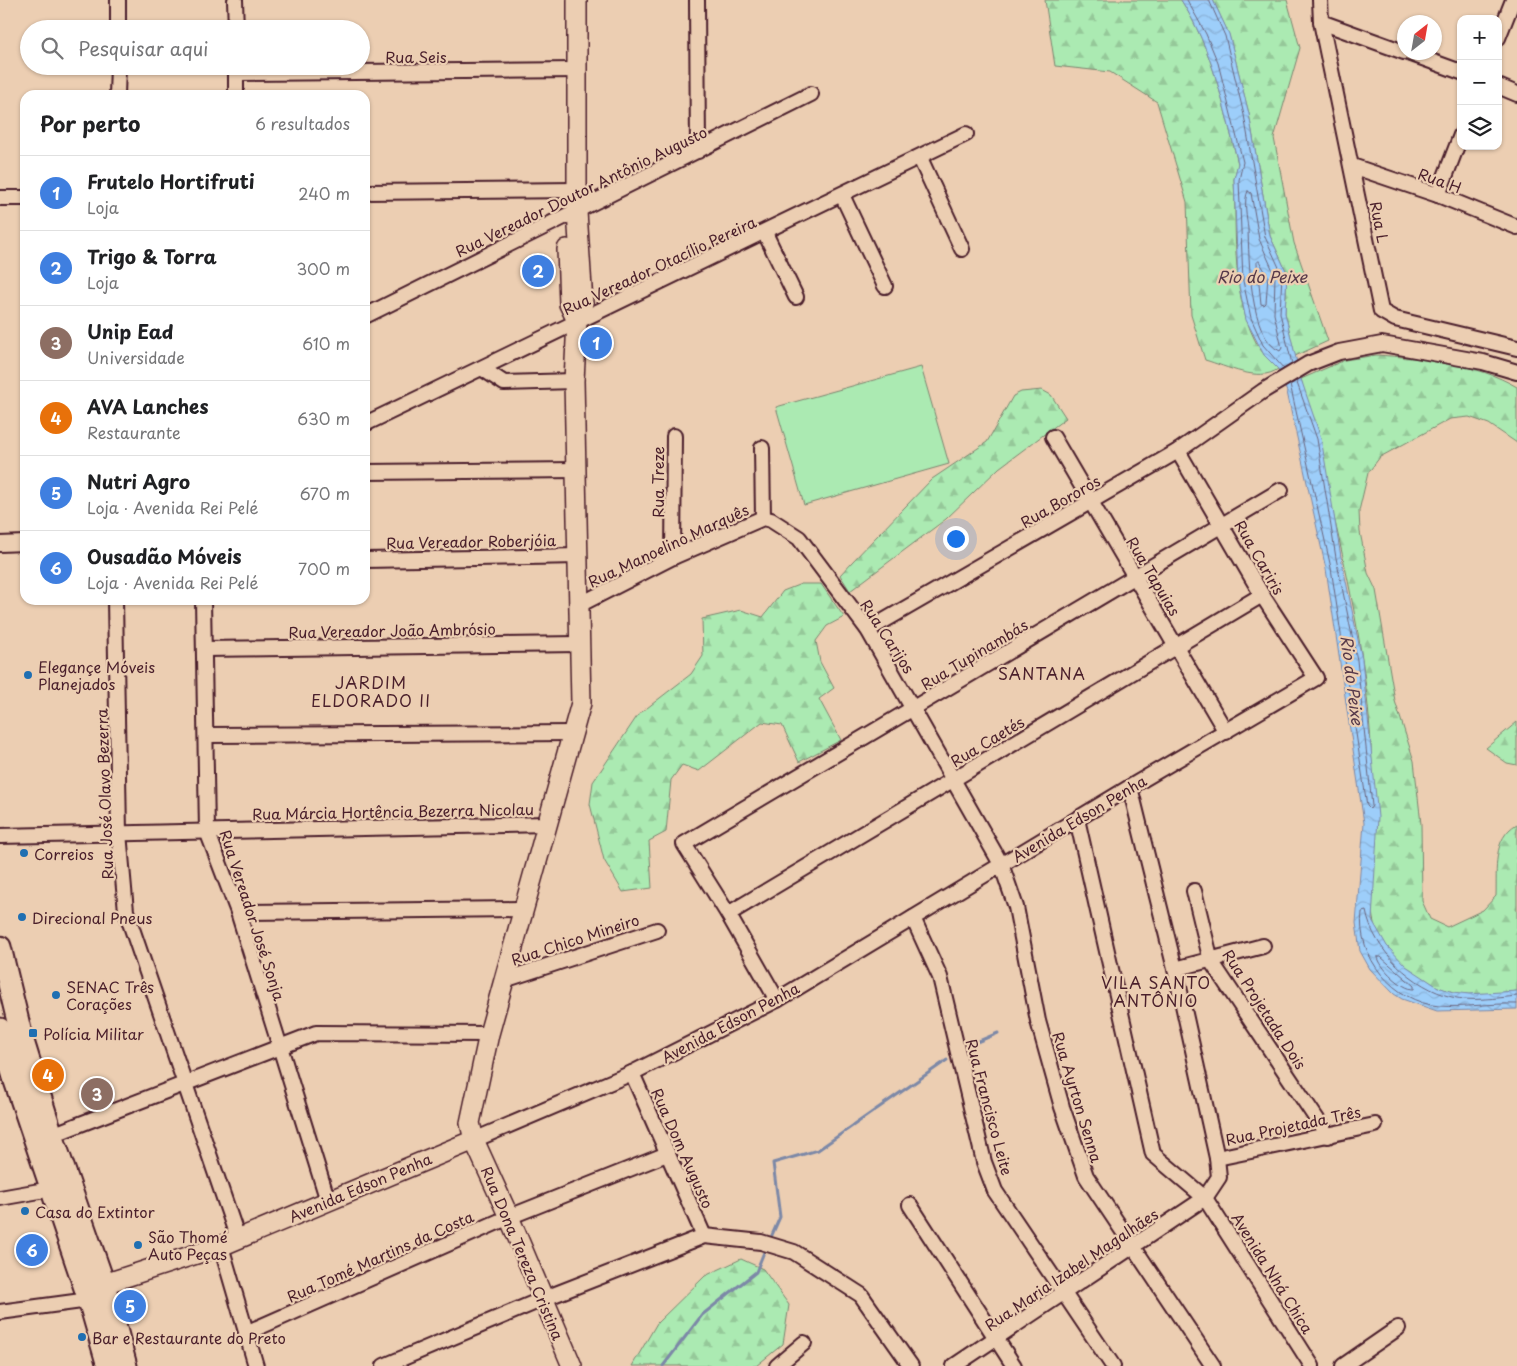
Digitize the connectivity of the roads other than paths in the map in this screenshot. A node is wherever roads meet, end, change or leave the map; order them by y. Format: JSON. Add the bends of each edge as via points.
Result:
{"nodes":[{"id":1,"x":118,"y":0,"type":"edge"},
{"id":2,"x":235,"y":0,"type":"edge"},
{"id":3,"x":566,"y":0,"type":"edge"},
{"id":4,"x":577,"y":0,"type":"edge"},
{"id":5,"x":696,"y":0,"type":"edge"},
{"id":6,"x":1320,"y":0,"type":"edge"},
{"id":7,"x":1513,"y":0,"type":"edge"},
{"id":8,"x":118,"y":20,"type":"edge"},
{"id":9,"x":236,"y":20,"type":"edge"},
{"id":10,"x":1321,"y":22,"type":"junction"},
{"id":11,"x":1502,"y":28,"type":"edge"},
{"id":12,"x":1397,"y":49,"type":"edge"},
{"id":13,"x":1427,"y":60,"type":"edge"},
{"id":14,"x":370,"y":70,"type":"edge"},
{"id":15,"x":571,"y":70,"type":"junction"},
{"id":16,"x":1457,"y":71,"type":"edge"},
{"id":17,"x":118,"y":75,"type":"edge"},
{"id":18,"x":236,"y":75,"type":"edge"},
{"id":19,"x":1502,"y":88,"type":"edge"},
{"id":20,"x":117,"y":90,"type":"edge"},
{"id":21,"x":236,"y":90,"type":"edge"},
{"id":22,"x":811,"y":94,"type":"dead end"},
{"id":23,"x":1517,"y":94,"type":"edge"},
{"id":24,"x":966,"y":134,"type":"dead end"},
{"id":25,"x":1457,"y":145,"type":"edge"},
{"id":26,"x":698,"y":151,"type":"junction"},
{"id":27,"x":920,"y":158,"type":"junction"},
{"id":28,"x":1352,"y":166,"type":"junction"},
{"id":29,"x":572,"y":189,"type":"junction"},
{"id":30,"x":370,"y":192,"type":"edge"},
{"id":31,"x":842,"y":195,"type":"junction"},
{"id":32,"x":1438,"y":195,"type":"junction"},
{"id":33,"x":0,"y":198,"type":"edge"},
{"id":34,"x":20,"y":198,"type":"edge"},
{"id":35,"x":572,"y":214,"type":"junction"},
{"id":36,"x":1517,"y":227,"type":"edge"},
{"id":37,"x":765,"y":232,"type":"junction"},
{"id":38,"x":962,"y":249,"type":"dead end"},
{"id":39,"x":884,"y":286,"type":"dead end"},
{"id":40,"x":796,"y":297,"type":"dead end"},
{"id":41,"x":370,"y":314,"type":"edge"},
{"id":42,"x":577,"y":321,"type":"junction"},
{"id":43,"x":1517,"y":348,"type":"edge"},
{"id":44,"x":483,"y":369,"type":"junction"},
{"id":45,"x":1517,"y":372,"type":"edge"},
{"id":46,"x":574,"y":381,"type":"junction"},
{"id":47,"x":370,"y":422,"type":"edge"},
{"id":48,"x":674,"y":436,"type":"dead end"},
{"id":49,"x":1053,"y":437,"type":"dead end"},
{"id":50,"x":762,"y":448,"type":"dead end"},
{"id":51,"x":1178,"y":451,"type":"junction"},
{"id":52,"x":578,"y":470,"type":"junction"},
{"id":53,"x":370,"y":472,"type":"edge"},
{"id":54,"x":1280,"y":490,"type":"dead end"},
{"id":55,"x":1091,"y":501,"type":"junction"},
{"id":56,"x":767,"y":519,"type":"junction"},
{"id":57,"x":1222,"y":525,"type":"junction"},
{"id":58,"x":20,"y":543,"type":"edge"},
{"id":59,"x":0,"y":544,"type":"edge"},
{"id":60,"x":579,"y":556,"type":"junction"},
{"id":61,"x":673,"y":557,"type":"junction"},
{"id":62,"x":370,"y":560,"type":"edge"},
{"id":63,"x":1134,"y":576,"type":"junction"},
{"id":64,"x":1262,"y":595,"type":"junction"},
{"id":65,"x":115,"y":605,"type":"edge"},
{"id":66,"x":203,"y":605,"type":"edge"},
{"id":67,"x":579,"y":605,"type":"junction"},
{"id":68,"x":868,"y":630,"type":"junction"},
{"id":69,"x":579,"y":644,"type":"junction"},
{"id":70,"x":1176,"y":645,"type":"junction"},
{"id":71,"x":204,"y":649,"type":"junction"},
{"id":72,"x":1316,"y":678,"type":"joint"},
{"id":73,"x":914,"y":709,"type":"junction"},
{"id":74,"x":574,"y":732,"type":"junction"},
{"id":75,"x":1226,"y":732,"type":"junction"},
{"id":76,"x":206,"y":734,"type":"junction"},
{"id":77,"x":955,"y":780,"type":"junction"},
{"id":78,"x":1130,"y":786,"type":"junction"},
{"id":79,"x":1078,"y":819,"type":"junction"},
{"id":80,"x":548,"y":824,"type":"junction"},
{"id":81,"x":207,"y":831,"type":"junction"},
{"id":82,"x":119,"y":833,"type":"junction"},
{"id":83,"x":0,"y":836,"type":"edge"},
{"id":84,"x":1001,"y":864,"type":"junction"},
{"id":85,"x":1194,"y":890,"type":"dead end"},
{"id":86,"x":524,"y":909,"type":"junction"},
{"id":87,"x":238,"y":912,"type":"junction"},
{"id":88,"x":728,"y":914,"type":"junction"},
{"id":89,"x":913,"y":918,"type":"junction"},
{"id":90,"x":656,"y":930,"type":"dead end"},
{"id":91,"x":1263,"y":946,"type":"dead end"},
{"id":92,"x":0,"y":948,"type":"edge"},
{"id":93,"x":1211,"y":961,"type":"junction"},
{"id":94,"x":1175,"y":969,"type":"junction"},
{"id":95,"x":504,"y":980,"type":"junction"},
{"id":96,"x":777,"y":1000,"type":"junction"},
{"id":97,"x":0,"y":1029,"type":"edge"},
{"id":98,"x":489,"y":1034,"type":"junction"},
{"id":99,"x":279,"y":1046,"type":"junction"},
{"id":100,"x":632,"y":1073,"type":"junction"},
{"id":101,"x":16,"y":1081,"type":"edge"},
{"id":102,"x":184,"y":1083,"type":"junction"},
{"id":103,"x":1374,"y":1125,"type":"dead end"},
{"id":104,"x":52,"y":1135,"type":"junction"},
{"id":105,"x":1328,"y":1136,"type":"junction"},
{"id":106,"x":474,"y":1140,"type":"junction"},
{"id":107,"x":667,"y":1154,"type":"junction"},
{"id":108,"x":1217,"y":1158,"type":"junction"},
{"id":109,"x":51,"y":1189,"type":"junction"},
{"id":110,"x":0,"y":1198,"type":"edge"},
{"id":111,"x":1206,"y":1198,"type":"junction"},
{"id":112,"x":328,"y":1201,"type":"junction"},
{"id":113,"x":910,"y":1205,"type":"dead end"},
{"id":114,"x":509,"y":1216,"type":"junction"},
{"id":115,"x":704,"y":1236,"type":"junction"},
{"id":116,"x":238,"y":1239,"type":"junction"},
{"id":117,"x":221,"y":1246,"type":"junction"},
{"id":118,"x":1133,"y":1248,"type":"junction"},
{"id":119,"x":104,"y":1284,"type":"junction"},
{"id":120,"x":1065,"y":1293,"type":"junction"},
{"id":121,"x":543,"y":1299,"type":"junction"},
{"id":122,"x":89,"y":1300,"type":"junction"},
{"id":123,"x":0,"y":1312,"type":"edge"},
{"id":124,"x":1398,"y":1328,"type":"dead end"},
{"id":125,"x":246,"y":1333,"type":"junction"},
{"id":126,"x":996,"y":1339,"type":"junction"},
{"id":127,"x":804,"y":1343,"type":"dead end"},
{"id":128,"x":108,"y":1366,"type":"edge"},
{"id":129,"x":126,"y":1366,"type":"edge"},
{"id":130,"x":256,"y":1366,"type":"edge"},
{"id":131,"x":384,"y":1366,"type":"edge"},
{"id":132,"x":572,"y":1366,"type":"edge"},
{"id":133,"x":777,"y":1366,"type":"edge"},
{"id":134,"x":911,"y":1366,"type":"edge"},
{"id":135,"x":954,"y":1366,"type":"edge"},
{"id":136,"x":1014,"y":1366,"type":"edge"},
{"id":137,"x":1113,"y":1366,"type":"edge"},
{"id":138,"x":1213,"y":1366,"type":"edge"},
{"id":139,"x":1312,"y":1366,"type":"edge"},
{"id":140,"x":1343,"y":1366,"type":"edge"}],
"edges":[{"from":1,"to":8,"type":"street"},
{"from":2,"to":9,"type":"street"},
{"from":3,"to":15,"type":"street"},
{"from":4,"to":15,"type":"street"},
{"from":5,"to":26,"type":"street"},
{"from":6,"to":10,"type":"street","name":"Rua L"},
{"from":7,"to":11,"type":"street"},
{"from":10,"to":12,"type":"street"},
{"from":10,"to":28,"type":"street","name":"Rua L"},
{"from":13,"to":16,"type":"street"},
{"from":14,"to":15,"type":"street","name":"Rua Seis"},
{"from":15,"to":29,"type":"street","name":"Rua Dona Tereza Cristina"},
{"from":17,"to":20,"type":"street"},
{"from":18,"to":21,"type":"street"},
{"from":19,"to":23,"type":"street"},
{"from":22,"to":26,"type":"street","name":"Rua Vereador Doutor Antônio Augusto"},
{"from":24,"to":27,"type":"street","name":"Rua Vereador Otacílio Pereira"},
{"from":25,"to":32,"type":"street"},
{"from":26,"to":35,"type":"street","name":"Rua Vereador Doutor Antônio Augusto"},
{"from":27,"to":31,"type":"street","name":"Rua Vereador Otacílio Pereira"},
{"from":27,"to":38,"type":"street"},
{"from":28,"to":32,"type":"street","name":"Rua H"},
{"from":28,"to":43,"type":"street","name":"Rua L","via":[[1381,311],[1395,318]]},
{"from":29,"to":30,"type":"street"},
{"from":29,"to":35,"type":"street","name":"Rua Dona Tereza Cristina"},
{"from":31,"to":37,"type":"street","name":"Rua Vereador Otacílio Pereira"},
{"from":31,"to":39,"type":"street"},
{"from":32,"to":36,"type":"street","name":"Rua H"},
{"from":33,"to":34,"type":"street"},
{"from":35,"to":41,"type":"street","name":"Rua Vereador Doutor Antônio Augusto"},
{"from":35,"to":42,"type":"street","name":"Rua Dona Tereza Cristina","via":[[583,303]]},
{"from":37,"to":40,"type":"street"},
{"from":37,"to":42,"type":"street","name":"Rua Vereador Otacílio Pereira"},
{"from":42,"to":44,"type":"street","name":"Rua Vereador Otacílio Pereira"},
{"from":42,"to":46,"type":"street","name":"Rua Dona Tereza Cristina"},
{"from":44,"to":46,"type":"street","via":[[504,383]]},
{"from":44,"to":47,"type":"street","name":"Rua Vereador Otacílio Pereira"},
{"from":45,"to":51,"type":"street","name":"Rua Bororos","via":[[1482,362],[1382,344],[1339,352],[1308,364],[1263,391]]},
{"from":46,"to":52,"type":"street","name":"Rua Dona Tereza Cristina"},
{"from":48,"to":61,"type":"street","name":"Rua Treze"},
{"from":49,"to":55,"type":"street","name":"Rua Tapuias"},
{"from":50,"to":56,"type":"street"},
{"from":51,"to":55,"type":"street","name":"Rua Bororos"},
{"from":51,"to":57,"type":"street","name":"Rua Cariris"},
{"from":52,"to":53,"type":"street"},
{"from":52,"to":60,"type":"street","name":"Rua Dona Tereza Cristina"},
{"from":54,"to":57,"type":"street","name":"Rua Tupinambás"},
{"from":55,"to":63,"type":"street","name":"Rua Tapuias"},
{"from":55,"to":68,"type":"street","name":"Rua Bororos"},
{"from":56,"to":61,"type":"street","name":"Rua Manoelino Marquês"},
{"from":56,"to":68,"type":"street","name":"Rua Carijos","via":[[800,538]]},
{"from":57,"to":63,"type":"street","name":"Rua Tupinambás"},
{"from":57,"to":64,"type":"street","name":"Rua Cariris"},
{"from":58,"to":59,"type":"street"},
{"from":60,"to":62,"type":"street","name":"Rua Vereador Roberjóia"},
{"from":60,"to":67,"type":"street","name":"Rua Dona Tereza Cristina"},
{"from":61,"to":67,"type":"street","name":"Rua Manoelino Marquês"},
{"from":63,"to":70,"type":"street","name":"Rua Tapuias"},
{"from":63,"to":73,"type":"street","name":"Rua Tupinambás"},
{"from":64,"to":70,"type":"street","name":"Rua Caetés"},
{"from":64,"to":72,"type":"street","name":"Rua Cariris"},
{"from":65,"to":82,"type":"street","name":"Rua José Olavo Bezerra"},
{"from":66,"to":71,"type":"street","name":"Rua Vereador José Sonja"},
{"from":67,"to":69,"type":"street","name":"Rua Dona Tereza Cristina"},
{"from":68,"to":73,"type":"street","name":"Rua Carijos"},
{"from":69,"to":71,"type":"street","name":"Rua Vereador João Ambrósio"},
{"from":69,"to":74,"type":"street","name":"Rua Dona Tereza Cristina","via":[[581,704]]},
{"from":70,"to":75,"type":"street","name":"Rua Tapuias"},
{"from":70,"to":77,"type":"street","name":"Rua Caetés"},
{"from":71,"to":76,"type":"street","name":"Rua Vereador José Sonja"},
{"from":72,"to":75,"type":"street","name":"Avenida Edson Penha"},
{"from":73,"to":77,"type":"street","name":"Rua Carijos"},
{"from":73,"to":88,"type":"street","name":"Rua Tupinambás","via":[[684,844]]},
{"from":74,"to":76,"type":"street"},
{"from":74,"to":80,"type":"street","name":"Rua Dona Tereza Cristina"},
{"from":75,"to":78,"type":"street","name":"Avenida Edson Penha"},
{"from":76,"to":81,"type":"street","name":"Rua Vereador José Sonja"},
{"from":77,"to":84,"type":"street","name":"Rua Carijos"},
{"from":77,"to":88,"type":"street","name":"Rua Caetés"},
{"from":78,"to":79,"type":"street","name":"Avenida Edson Penha"},
{"from":78,"to":94,"type":"street"},
{"from":79,"to":84,"type":"street","name":"Avenida Edson Penha"},
{"from":79,"to":111,"type":"street","name":"Avenida Nhá Chica","via":[[1153,1154]]},
{"from":80,"to":81,"type":"street","name":"Rua Márcia Hortência Bezerra Nicolau"},
{"from":80,"to":86,"type":"street","name":"Rua Dona Tereza Cristina"},
{"from":81,"to":82,"type":"street","name":"Rua Márcia Hortência Bezerra Nicolau"},
{"from":81,"to":87,"type":"street","name":"Rua Vereador José Sonja"},
{"from":82,"to":83,"type":"street","name":"Rua Márcia Hortência Bezerra Nicolau"},
{"from":82,"to":102,"type":"street","name":"Rua José Olavo Bezerra","via":[[126,911]]},
{"from":84,"to":89,"type":"street","name":"Avenida Edson Penha"},
{"from":84,"to":118,"type":"street","name":"Rua Ayrton Senna","via":[[1016,907],[1038,1021],[1062,1107],[1086,1176]]},
{"from":85,"to":93,"type":"street","name":"Rua Projetada Dois"},
{"from":86,"to":87,"type":"street"},
{"from":86,"to":95,"type":"street","name":"Rua Dona Tereza Cristina"},
{"from":87,"to":99,"type":"street","name":"Rua Vereador José Sonja"},
{"from":88,"to":96,"type":"street"},
{"from":89,"to":96,"type":"street","name":"Avenida Edson Penha"},
{"from":89,"to":120,"type":"street","name":"Rua Francisco Leite","via":[[940,978],[984,1162],[995,1191]]},
{"from":90,"to":95,"type":"street","name":"Rua Chico Mineiro"},
{"from":91,"to":93,"type":"street"},
{"from":92,"to":101,"type":"main road","via":[[20,1032]]},
{"from":93,"to":94,"type":"street"},
{"from":93,"to":105,"type":"street","name":"Rua Projetada Dois"},
{"from":94,"to":108,"type":"street"},
{"from":95,"to":98,"type":"street","name":"Rua Dona Tereza Cristina"},
{"from":96,"to":100,"type":"street","name":"Avenida Edson Penha"},
{"from":97,"to":101,"type":"main road"},
{"from":98,"to":99,"type":"street","via":[[316,1033]]},
{"from":98,"to":106,"type":"street","name":"Rua Dona Tereza Cristina","via":[[470,1123]]},
{"from":99,"to":102,"type":"street"},
{"from":99,"to":112,"type":"street","name":"Rua Vereador José Sonja"},
{"from":100,"to":106,"type":"street","name":"Avenida Edson Penha"},
{"from":100,"to":107,"type":"street","name":"Rua Dom Augusto"},
{"from":101,"to":104,"type":"main road"},
{"from":101,"to":109,"type":"main road"},
{"from":102,"to":104,"type":"street"},
{"from":102,"to":116,"type":"street","name":"Rua José Olavo Bezerra"},
{"from":103,"to":105,"type":"street","name":"Rua Projetada Três"},
{"from":104,"to":119,"type":"main road"},
{"from":105,"to":108,"type":"street","name":"Rua Projetada Três"},
{"from":106,"to":112,"type":"street","name":"Avenida Edson Penha"},
{"from":106,"to":114,"type":"street","name":"Rua Dona Tereza Cristina"},
{"from":107,"to":114,"type":"street","name":"Rua Tomé Martins da Costa"},
{"from":107,"to":115,"type":"street","name":"Rua Dom Augusto"},
{"from":108,"to":111,"type":"street","via":[[1218,1177]]},
{"from":109,"to":110,"type":"street"},
{"from":109,"to":122,"type":"main road"},
{"from":111,"to":118,"type":"street","name":"Rua Maria Izabel Magalhães"},
{"from":111,"to":139,"type":"street","name":"Avenida Nhá Chica"},
{"from":112,"to":116,"type":"street","name":"Avenida Edson Penha"},
{"from":113,"to":126,"type":"street"},
{"from":114,"to":121,"type":"street","name":"Rua Dona Tereza Cristina"},
{"from":114,"to":125,"type":"street","name":"Rua Tomé Martins da Costa"},
{"from":115,"to":121,"type":"street"},
{"from":115,"to":134,"type":"street","via":[[761,1242],[794,1252],[861,1295]]},
{"from":116,"to":117,"type":"street","name":"Avenida Edson Penha"},
{"from":117,"to":119,"type":"street","name":"Avenida Edson Penha"},
{"from":117,"to":125,"type":"street"},
{"from":118,"to":120,"type":"street","name":"Rua Maria Izabel Magalhães"},
{"from":118,"to":138,"type":"street","name":"Rua Ayrton Senna"},
{"from":119,"to":129,"type":"main road"},
{"from":120,"to":126,"type":"street","name":"Rua Maria Izabel Magalhães"},
{"from":120,"to":137,"type":"street","name":"Rua Francisco Leite"},
{"from":121,"to":131,"type":"street"},
{"from":121,"to":132,"type":"street","name":"Rua Dona Tereza Cristina"},
{"from":122,"to":123,"type":"street"},
{"from":122,"to":128,"type":"main road"},
{"from":124,"to":140,"type":"street"},
{"from":125,"to":130,"type":"street"},
{"from":126,"to":135,"type":"street","name":"Rua Maria Izabel Magalhães"},
{"from":126,"to":136,"type":"street"},
{"from":127,"to":133,"type":"street"}]}
